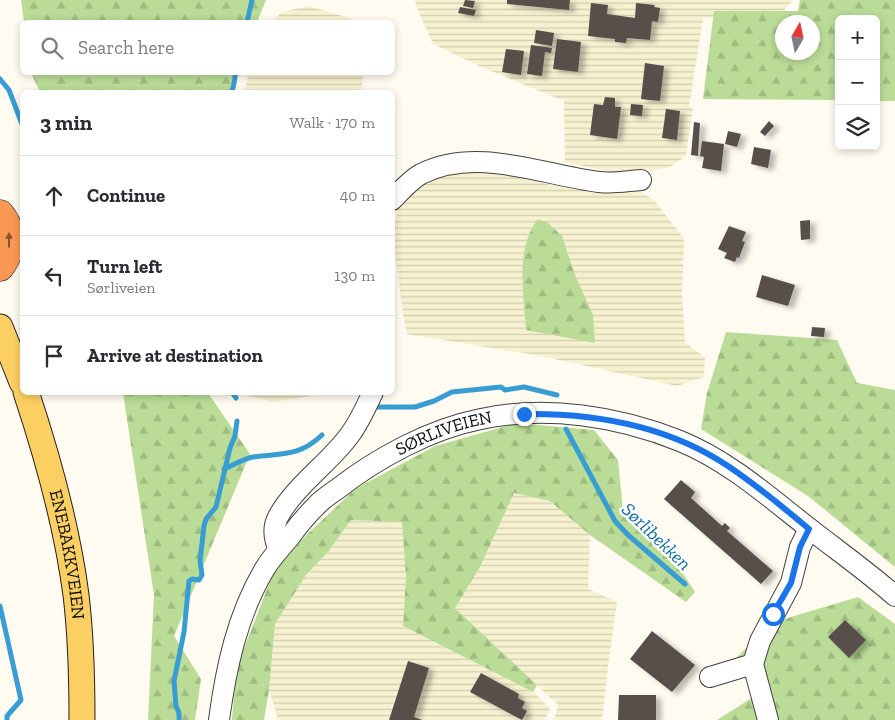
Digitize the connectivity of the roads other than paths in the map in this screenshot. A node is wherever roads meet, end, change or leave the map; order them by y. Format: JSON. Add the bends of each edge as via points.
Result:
{"nodes":[{"id":1,"x":641,"y":180,"type":"dead end"},
{"id":2,"x":395,"y":197,"type":"edge"},
{"id":3,"x":0,"y":214,"type":"edge"},
{"id":4,"x":0,"y":266,"type":"edge"},
{"id":5,"x":0,"y":327,"type":"edge"},
{"id":6,"x":20,"y":377,"type":"edge"},
{"id":7,"x":27,"y":395,"type":"edge"},
{"id":8,"x":371,"y":395,"type":"edge"},
{"id":9,"x":809,"y":529,"type":"junction"},
{"id":10,"x":279,"y":550,"type":"junction"},
{"id":11,"x":895,"y":596,"type":"edge"},
{"id":12,"x":753,"y":664,"type":"junction"},
{"id":13,"x":710,"y":677,"type":"dead end"},
{"id":14,"x":82,"y":720,"type":"edge"},
{"id":15,"x":219,"y":720,"type":"edge"},
{"id":16,"x":768,"y":720,"type":"edge"}],
"edges":[{"from":1,"to":2,"type":"street","via":[[600,182],[495,163],[464,163],[421,174]]},
{"from":4,"to":3,"type":"highway","one_way":true,"via":[[7,255],[10,240]]},
{"from":5,"to":6,"type":"main road"},
{"from":7,"to":14,"type":"main road","name":"ENEBAKKVEIEN","via":[[70,556],[78,624]]},
{"from":8,"to":10,"type":"street","via":[[350,434],[277,518],[274,540]]},
{"from":9,"to":10,"type":"street","name":"SØRLIVEIEN","via":[[728,466],[680,441],[626,422],[588,416],[524,414],[462,423],[387,455],[352,477],[316,506]]},
{"from":9,"to":11,"type":"street","name":"SØRLIVEIEN"},
{"from":9,"to":12,"type":"street","via":[[800,547],[791,583],[760,641]]},
{"from":10,"to":15,"type":"street","name":"SØRLIVEIEN","via":[[265,568],[239,625],[223,688]]},
{"from":12,"to":13,"type":"street"},
{"from":12,"to":16,"type":"street"}]}
